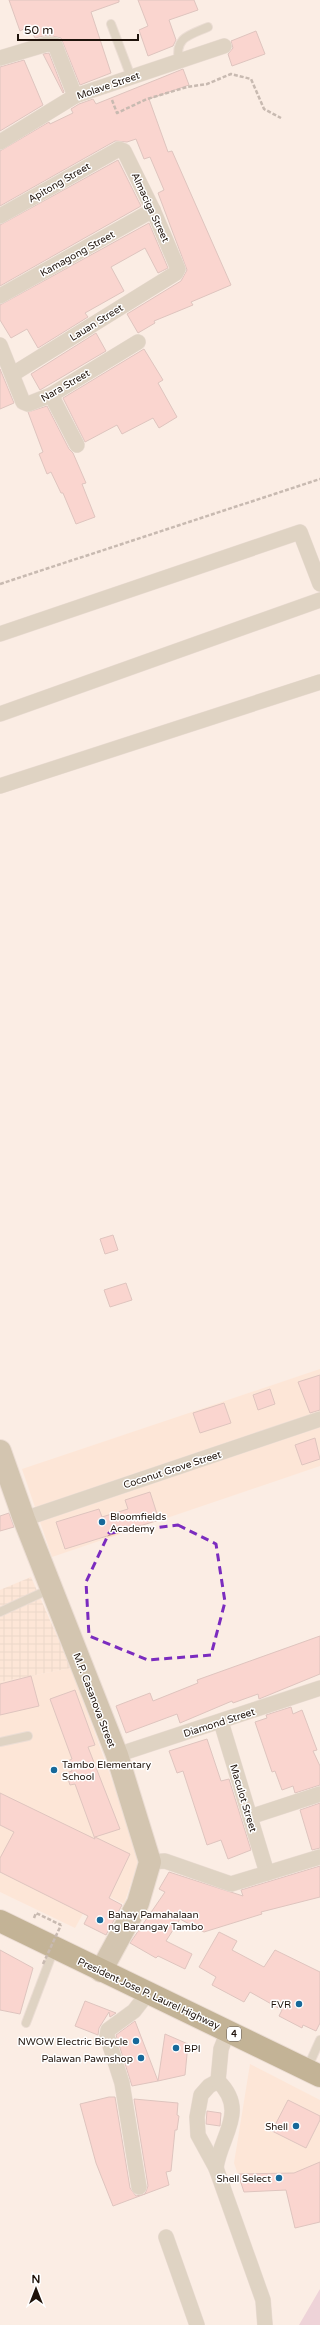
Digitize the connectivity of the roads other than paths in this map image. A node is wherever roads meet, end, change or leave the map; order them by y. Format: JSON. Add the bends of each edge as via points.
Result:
{"nodes":[{"id":1,"x":111,"y":24,"type":"dead end"},
{"id":2,"x":208,"y":27,"type":"dead end"},
{"id":3,"x":224,"y":46,"type":"dead end"},
{"id":4,"x":0,"y":58,"type":"edge"},
{"id":5,"x":179,"y":60,"type":"junction"},
{"id":6,"x":131,"y":77,"type":"junction"},
{"id":7,"x":75,"y":96,"type":"junction"},
{"id":8,"x":0,"y":142,"type":"edge"},
{"id":9,"x":119,"y":149,"type":"joint"},
{"id":10,"x":153,"y":210,"type":"junction"},
{"id":11,"x":0,"y":216,"type":"edge"},
{"id":12,"x":178,"y":269,"type":"joint"},
{"id":13,"x":0,"y":296,"type":"edge"},
{"id":14,"x":138,"y":342,"type":"dead end"},
{"id":15,"x":0,"y":345,"type":"edge"},
{"id":16,"x":12,"y":374,"type":"junction"},
{"id":17,"x":51,"y":395,"type":"junction"},
{"id":18,"x":77,"y":445,"type":"dead end"},
{"id":19,"x":320,"y":584,"type":"edge"},
{"id":20,"x":320,"y":600,"type":"edge"},
{"id":21,"x":0,"y":634,"type":"edge"},
{"id":22,"x":320,"y":682,"type":"edge"},
{"id":23,"x":0,"y":714,"type":"edge"},
{"id":24,"x":0,"y":786,"type":"edge"},
{"id":25,"x":320,"y":1419,"type":"edge"},
{"id":26,"x":0,"y":1451,"type":"edge"},
{"id":27,"x":24,"y":1519,"type":"junction"},
{"id":28,"x":51,"y":1589,"type":"junction"},
{"id":29,"x":0,"y":1612,"type":"edge"},
{"id":30,"x":320,"y":1688,"type":"edge"},
{"id":31,"x":221,"y":1722,"type":"junction"},
{"id":32,"x":28,"y":1736,"type":"dead end"},
{"id":33,"x":0,"y":1742,"type":"edge"},
{"id":34,"x":117,"y":1756,"type":"junction"},
{"id":35,"x":320,"y":1794,"type":"edge"},
{"id":36,"x":250,"y":1817,"type":"junction"},
{"id":37,"x":320,"y":1857,"type":"edge"},
{"id":38,"x":150,"y":1862,"type":"junction"},
{"id":39,"x":267,"y":1873,"type":"junction"},
{"id":40,"x":0,"y":1921,"type":"edge"},
{"id":41,"x":49,"y":1956,"type":"junction"},
{"id":42,"x":101,"y":1971,"type":"junction"},
{"id":43,"x":148,"y":1993,"type":"junction"},
{"id":44,"x":26,"y":2023,"type":"dead end"},
{"id":45,"x":228,"y":2031,"type":"junction"},
{"id":46,"x":320,"y":2040,"type":"edge"},
{"id":47,"x":313,"y":2073,"type":"edge"},
{"id":48,"x":218,"y":2081,"type":"junction"},
{"id":49,"x":216,"y":2168,"type":"junction"},
{"id":50,"x":139,"y":2187,"type":"dead end"},
{"id":51,"x":166,"y":2237,"type":"dead end"},
{"id":52,"x":197,"y":2325,"type":"edge"},
{"id":53,"x":265,"y":2325,"type":"edge"}],
"edges":[{"from":1,"to":6,"type":"lane"},
{"from":2,"to":5,"type":"lane","via":[[180,42],[177,49]]},
{"from":3,"to":5,"type":"street","name":"Molave Street"},
{"from":4,"to":7,"type":"street","via":[[47,44],[55,45]]},
{"from":5,"to":6,"type":"street","name":"Molave Street"},
{"from":6,"to":7,"type":"street","name":"Molave Street"},
{"from":7,"to":8,"type":"street","name":"Molave Street"},
{"from":9,"to":10,"type":"street","name":"Almaciga Street","via":[[124,151]]},
{"from":9,"to":11,"type":"street","name":"Apitong Street"},
{"from":10,"to":12,"type":"street","name":"Almaciga Street"},
{"from":10,"to":13,"type":"street","name":"Kamagong Street"},
{"from":12,"to":16,"type":"street","name":"Lauan Street","via":[[176,273]]},
{"from":14,"to":17,"type":"street","name":"Nara Street"},
{"from":15,"to":16,"type":"street","name":"Nara Street"},
{"from":16,"to":17,"type":"street","name":"Nara Street","via":[[23,402],[34,403]]},
{"from":17,"to":18,"type":"street"},
{"from":19,"to":21,"type":"street","via":[[300,532]]},
{"from":20,"to":23,"type":"street"},
{"from":22,"to":24,"type":"street"},
{"from":25,"to":27,"type":"street","name":"Coconut Grove Street"},
{"from":26,"to":27,"type":"street","name":"M.P. Casanova Street"},
{"from":27,"to":28,"type":"street","name":"M.P. Casanova Street"},
{"from":28,"to":29,"type":"lane"},
{"from":28,"to":34,"type":"street","name":"M.P. Casanova Street"},
{"from":30,"to":31,"type":"street","name":"Diamond Street"},
{"from":31,"to":34,"type":"street","name":"Diamond Street"},
{"from":31,"to":36,"type":"street","name":"Maculot Street"},
{"from":32,"to":33,"type":"lane"},
{"from":34,"to":38,"type":"street","name":"M.P. Casanova Street"},
{"from":35,"to":36,"type":"street"},
{"from":36,"to":39,"type":"street","name":"Maculot Street"},
{"from":37,"to":39,"type":"street"},
{"from":38,"to":39,"type":"street","via":[[165,1861],[231,1884]]},
{"from":38,"to":42,"type":"street","via":[[138,1903]]},
{"from":40,"to":41,"type":"highway","name":"President Jose P. Laurel Highway","number":"4"},
{"from":41,"to":42,"type":"highway","name":"President Jose P. Laurel Highway","number":"4"},
{"from":41,"to":44,"type":"lane"},
{"from":42,"to":43,"type":"highway","name":"President Jose P. Laurel Highway","number":"4"},
{"from":43,"to":45,"type":"highway","name":"President Jose P. Laurel Highway","number":"4"},
{"from":43,"to":50,"type":"street","via":[[134,2011],[108,2030],[122,2083]]},
{"from":45,"to":47,"type":"highway","name":"President Jose P. Laurel Highway","number":"4"},
{"from":45,"to":48,"type":"street","via":[[221,2049]]},
{"from":46,"to":47,"type":"lane"},
{"from":48,"to":49,"type":"street","via":[[226,2089],[232,2110],[230,2129],[219,2152]]},
{"from":48,"to":49,"type":"street","via":[[201,2095],[197,2123],[198,2135]]},
{"from":49,"to":53,"type":"street","via":[[263,2300]]},
{"from":51,"to":52,"type":"street"}]}
